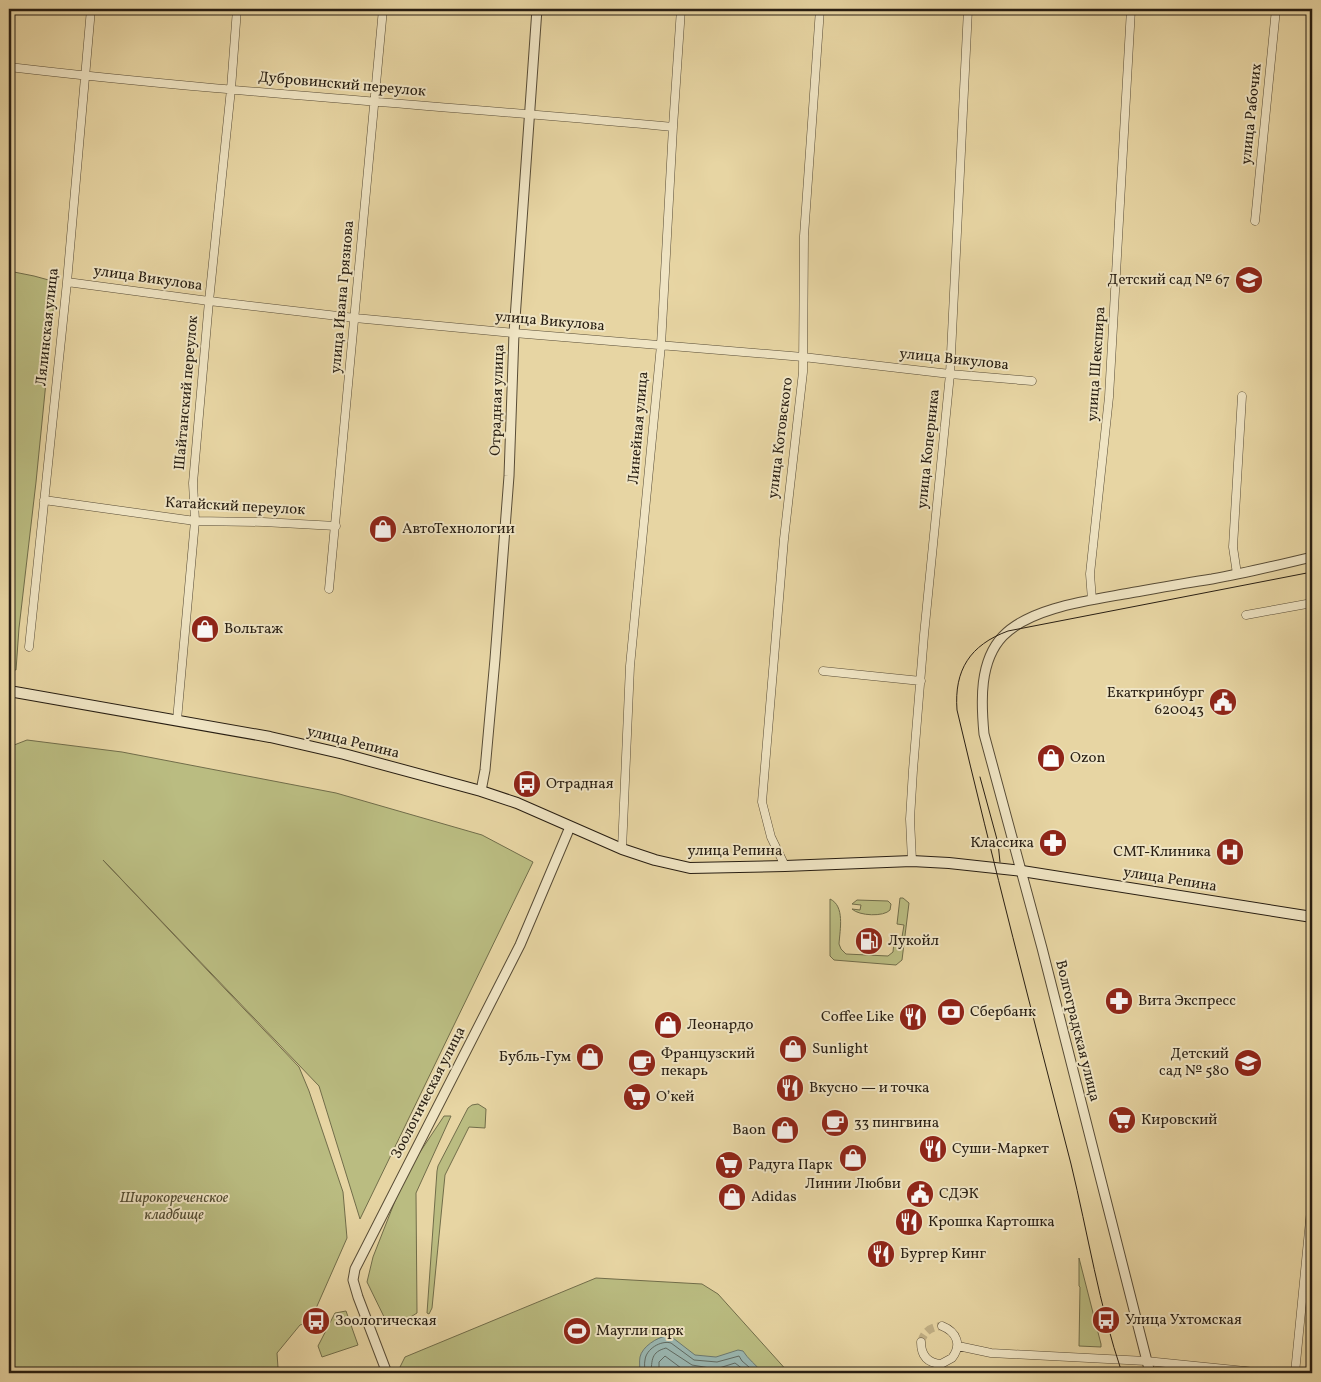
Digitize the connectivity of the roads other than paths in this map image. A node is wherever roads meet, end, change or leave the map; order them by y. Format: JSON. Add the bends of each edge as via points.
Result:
{"nodes":[{"id":1,"x":91,"y":9,"type":"edge"},
{"id":2,"x":237,"y":9,"type":"edge"},
{"id":3,"x":383,"y":9,"type":"edge"},
{"id":4,"x":537,"y":9,"type":"edge"},
{"id":5,"x":681,"y":9,"type":"edge"},
{"id":6,"x":820,"y":9,"type":"edge"},
{"id":7,"x":968,"y":9,"type":"edge"},
{"id":8,"x":1131,"y":9,"type":"edge"},
{"id":9,"x":1276,"y":9,"type":"edge"},
{"id":10,"x":9,"y":67,"type":"edge"},
{"id":11,"x":85,"y":76,"type":"junction"},
{"id":12,"x":231,"y":89,"type":"junction"},
{"id":13,"x":374,"y":102,"type":"junction"},
{"id":14,"x":529,"y":113,"type":"junction"},
{"id":15,"x":673,"y":127,"type":"junction"},
{"id":16,"x":1255,"y":221,"type":"dead end"},
{"id":17,"x":67,"y":282,"type":"junction"},
{"id":18,"x":209,"y":301,"type":"junction"},
{"id":19,"x":355,"y":318,"type":"junction"},
{"id":20,"x":514,"y":333,"type":"junction"},
{"id":21,"x":661,"y":345,"type":"junction"},
{"id":22,"x":803,"y":357,"type":"junction"},
{"id":23,"x":950,"y":374,"type":"junction"},
{"id":24,"x":1032,"y":381,"type":"dead end"},
{"id":25,"x":1242,"y":396,"type":"dead end"},
{"id":26,"x":44,"y":500,"type":"junction"},
{"id":27,"x":195,"y":521,"type":"junction"},
{"id":28,"x":336,"y":526,"type":"junction"},
{"id":29,"x":1312,"y":557,"type":"edge"},
{"id":30,"x":1237,"y":574,"type":"junction"},
{"id":31,"x":329,"y":588,"type":"dead end"},
{"id":32,"x":1092,"y":600,"type":"junction"},
{"id":33,"x":1312,"y":602,"type":"edge"},
{"id":34,"x":1246,"y":615,"type":"dead end"},
{"id":35,"x":29,"y":647,"type":"dead end"},
{"id":36,"x":822,"y":671,"type":"dead end"},
{"id":37,"x":921,"y":682,"type":"junction"},
{"id":38,"x":9,"y":691,"type":"edge"},
{"id":39,"x":176,"y":720,"type":"junction"},
{"id":40,"x":482,"y":791,"type":"junction"},
{"id":41,"x":570,"y":827,"type":"junction"},
{"id":42,"x":622,"y":849,"type":"junction"},
{"id":43,"x":912,"y":861,"type":"junction"},
{"id":44,"x":785,"y":866,"type":"junction"},
{"id":45,"x":1022,"y":871,"type":"junction"},
{"id":46,"x":1312,"y":917,"type":"edge"},
{"id":47,"x":1312,"y":1200,"type":"edge"},
{"id":48,"x":942,"y":1326,"type":"dead end"},
{"id":49,"x":920,"y":1342,"type":"dead end"},
{"id":50,"x":958,"y":1346,"type":"junction"},
{"id":51,"x":1146,"y":1360,"type":"junction"},
{"id":52,"x":934,"y":1363,"type":"junction"},
{"id":53,"x":1234,"y":1371,"type":"edge"},
{"id":54,"x":387,"y":1373,"type":"edge"},
{"id":55,"x":932,"y":1373,"type":"edge"},
{"id":56,"x":1150,"y":1373,"type":"edge"},
{"id":57,"x":1265,"y":1373,"type":"edge"},
{"id":58,"x":1295,"y":1373,"type":"edge"}],
"edges":[{"from":1,"to":11,"type":"street","name":"Лялинская улица"},
{"from":2,"to":12,"type":"street","name":"Шайтанский переулок"},
{"from":3,"to":13,"type":"street","name":"улица Ивана Грязнова"},
{"from":4,"to":14,"type":"street","name":"Отрадная улица"},
{"from":5,"to":15,"type":"street","name":"Линейная улица"},
{"from":6,"to":22,"type":"street","name":"улица Котовского","via":[[804,236]]},
{"from":7,"to":23,"type":"street","name":"улица Коперника"},
{"from":8,"to":32,"type":"street","name":"улица Шекспира","via":[[1109,397],[1090,574]]},
{"from":9,"to":16,"type":"street","name":"улица Рабочих"},
{"from":10,"to":11,"type":"street","name":"Дубровинский переулок"},
{"from":11,"to":12,"type":"street","name":"Дубровинский переулок"},
{"from":11,"to":17,"type":"street","name":"Лялинская улица"},
{"from":12,"to":13,"type":"street","name":"Дубровинский переулок"},
{"from":12,"to":18,"type":"street","name":"Шайтанский переулок"},
{"from":13,"to":14,"type":"street","name":"Дубровинский переулок"},
{"from":13,"to":19,"type":"street","name":"улица Ивана Грязнова"},
{"from":14,"to":15,"type":"street","name":"Дубровинский переулок"},
{"from":14,"to":20,"type":"street","name":"Отрадная улица"},
{"from":15,"to":21,"type":"street","name":"Линейная улица"},
{"from":17,"to":18,"type":"street","name":"улица Викулова"},
{"from":17,"to":26,"type":"street","name":"Лялинская улица"},
{"from":18,"to":19,"type":"street","name":"улица Викулова"},
{"from":18,"to":27,"type":"street","name":"Шайтанский переулок","via":[[193,483]]},
{"from":19,"to":20,"type":"street","name":"улица Викулова"},
{"from":19,"to":28,"type":"street","name":"улица Ивана Грязнова"},
{"from":20,"to":21,"type":"street","name":"улица Викулова"},
{"from":20,"to":40,"type":"street","name":"Отрадная улица","via":[[509,476]]},
{"from":21,"to":22,"type":"street","name":"улица Викулова"},
{"from":21,"to":42,"type":"street","name":"Линейная улица","via":[[630,666]]},
{"from":22,"to":23,"type":"street","name":"улица Викулова"},
{"from":22,"to":44,"type":"street","name":"улица Котовского","via":[[762,802],[771,837]]},
{"from":23,"to":24,"type":"street","name":"улица Викулова"},
{"from":23,"to":37,"type":"street","name":"улица Коперника"},
{"from":25,"to":30,"type":"street","via":[[1232,550]]},
{"from":26,"to":27,"type":"street","name":"Катайский переулок"},
{"from":26,"to":35,"type":"street","name":"Лялинская улица"},
{"from":27,"to":28,"type":"street","name":"Катайский переулок"},
{"from":27,"to":39,"type":"street","name":"Шайтанский переулок"},
{"from":28,"to":31,"type":"street","name":"улица Ивана Грязнова"},
{"from":29,"to":30,"type":"street"},
{"from":30,"to":32,"type":"street"},
{"from":32,"to":45,"type":"street","via":[[1042,613],[1016,626],[1001,637],[985,673],[982,686],[984,734]]},
{"from":33,"to":34,"type":"street"},
{"from":36,"to":37,"type":"street"},
{"from":37,"to":43,"type":"street","name":"улица Коперника","via":[[910,820]]},
{"from":38,"to":39,"type":"main road","name":"улица Репина"},
{"from":39,"to":40,"type":"main road","name":"улица Репина","via":[[344,754]]},
{"from":40,"to":41,"type":"main road","name":"улица Репина","via":[[518,803]]},
{"from":41,"to":42,"type":"main road","name":"улица Репина"},
{"from":41,"to":54,"type":"street","name":"Зоологическая улица","via":[[520,945],[355,1269],[353,1280],[358,1297]]},
{"from":42,"to":44,"type":"main road","name":"улица Репина","via":[[690,868]]},
{"from":43,"to":44,"type":"main road","name":"улица Репина"},
{"from":43,"to":45,"type":"main road","name":"улица Репина"},
{"from":45,"to":46,"type":"main road","name":"улица Репина"},
{"from":45,"to":51,"type":"street","name":"Волгоградская улица"},
{"from":47,"to":58,"type":"street"},
{"from":48,"to":50,"type":"street","via":[[954,1333]]},
{"from":49,"to":52,"type":"street","via":[[923,1355]]},
{"from":50,"to":51,"type":"street","via":[[991,1353]]},
{"from":50,"to":52,"type":"street","via":[[947,1362]]},
{"from":51,"to":53,"type":"street"},
{"from":51,"to":56,"type":"street","name":"Волгоградская улица"},
{"from":52,"to":55,"type":"street"},
{"from":53,"to":57,"type":"street"}]}
